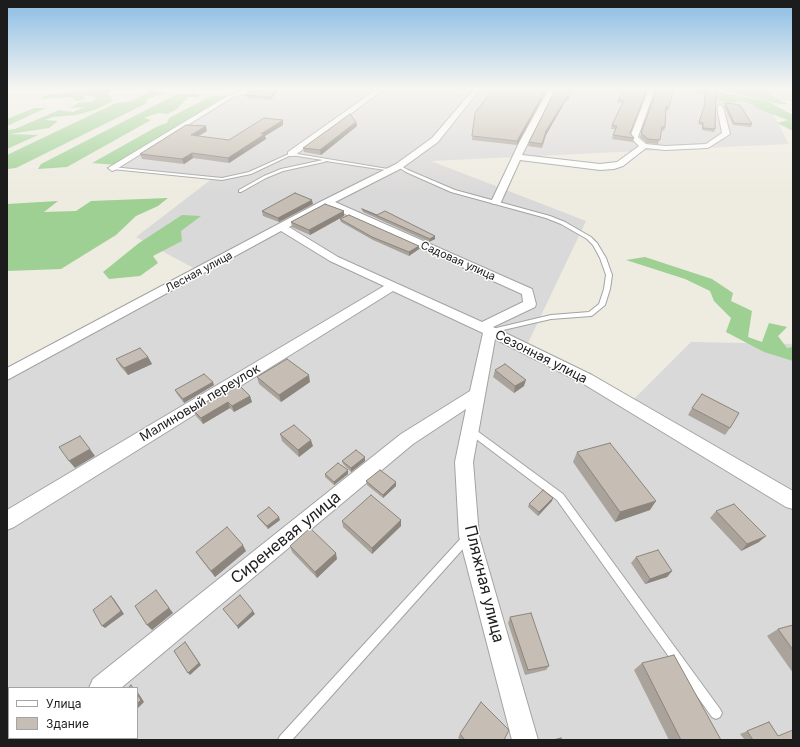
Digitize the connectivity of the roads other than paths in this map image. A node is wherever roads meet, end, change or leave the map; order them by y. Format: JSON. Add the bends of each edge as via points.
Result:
{"nodes":[{"id":1,"x":185,"y":124,"type":"edge"},
{"id":2,"x":333,"y":124,"type":"edge"},
{"id":3,"x":448,"y":124,"type":"edge"},
{"id":4,"x":533,"y":124,"type":"edge"},
{"id":5,"x":639,"y":124,"type":"edge"},
{"id":6,"x":724,"y":124,"type":"edge"},
{"id":7,"x":644,"y":146,"type":"junction"},
{"id":8,"x":291,"y":154,"type":"junction"},
{"id":9,"x":518,"y":157,"type":"junction"},
{"id":10,"x":332,"y":160,"type":"junction"},
{"id":11,"x":112,"y":168,"type":"joint"},
{"id":12,"x":395,"y":168,"type":"junction"},
{"id":13,"x":242,"y":191,"type":"dead end"},
{"id":14,"x":326,"y":202,"type":"junction"},
{"id":15,"x":496,"y":202,"type":"junction"},
{"id":16,"x":282,"y":227,"type":"junction"},
{"id":17,"x":393,"y":286,"type":"junction"},
{"id":18,"x":485,"y":329,"type":"junction"},
{"id":19,"x":7,"y":375,"type":"edge"},
{"id":20,"x":476,"y":395,"type":"junction"},
{"id":21,"x":470,"y":430,"type":"junction"},
{"id":22,"x":793,"y":501,"type":"edge"},
{"id":23,"x":7,"y":521,"type":"edge"},
{"id":24,"x":468,"y":536,"type":"junction"},
{"id":25,"x":103,"y":687,"type":"edge"},
{"id":26,"x":716,"y":713,"type":"dead end"},
{"id":27,"x":284,"y":740,"type":"edge"},
{"id":28,"x":525,"y":740,"type":"edge"}],
"edges":[{"from":1,"to":11,"type":"street"},
{"from":2,"to":8,"type":"street"},
{"from":3,"to":12,"type":"street","name":"Лесная улица","via":[[435,140]]},
{"from":4,"to":9,"type":"street"},
{"from":5,"to":7,"type":"street","via":[[634,137]]},
{"from":6,"to":7,"type":"street","via":[[726,134],[708,146]]},
{"from":7,"to":9,"type":"street","via":[[614,166],[600,167]]},
{"from":8,"to":10,"type":"lane"},
{"from":8,"to":11,"type":"lane","via":[[250,173],[222,179]]},
{"from":9,"to":15,"type":"street"},
{"from":10,"to":12,"type":"lane"},
{"from":10,"to":13,"type":"lane","via":[[282,170]]},
{"from":12,"to":14,"type":"street","name":"Лесная улица"},
{"from":12,"to":15,"type":"lane","via":[[453,191]]},
{"from":14,"to":16,"type":"street","name":"Лесная улица"},
{"from":14,"to":18,"type":"street","name":"Садовая улица","via":[[528,292],[530,304]]},
{"from":15,"to":18,"type":"lane","via":[[548,217],[581,232],[595,244],[609,275],[602,305],[591,314],[551,317]]},
{"from":16,"to":17,"type":"street","name":"Сезонная улица","via":[[334,259]]},
{"from":16,"to":19,"type":"street","name":"Лесная улица"},
{"from":17,"to":18,"type":"street","name":"Сезонная улица"},
{"from":17,"to":23,"type":"street","name":"Малиновый переулок"},
{"from":18,"to":20,"type":"street","name":"Пляжная улица"},
{"from":18,"to":22,"type":"street","name":"Сезонная улица","via":[[587,379]]},
{"from":20,"to":21,"type":"street","name":"Пляжная улица"},
{"from":20,"to":25,"type":"street","name":"Сиреневая улица","via":[[407,439]]},
{"from":21,"to":24,"type":"street","name":"Пляжная улица","via":[[464,462]]},
{"from":21,"to":26,"type":"lane","via":[[560,497]]},
{"from":24,"to":27,"type":"lane"},
{"from":24,"to":28,"type":"street","name":"Пляжная улица"}]}
